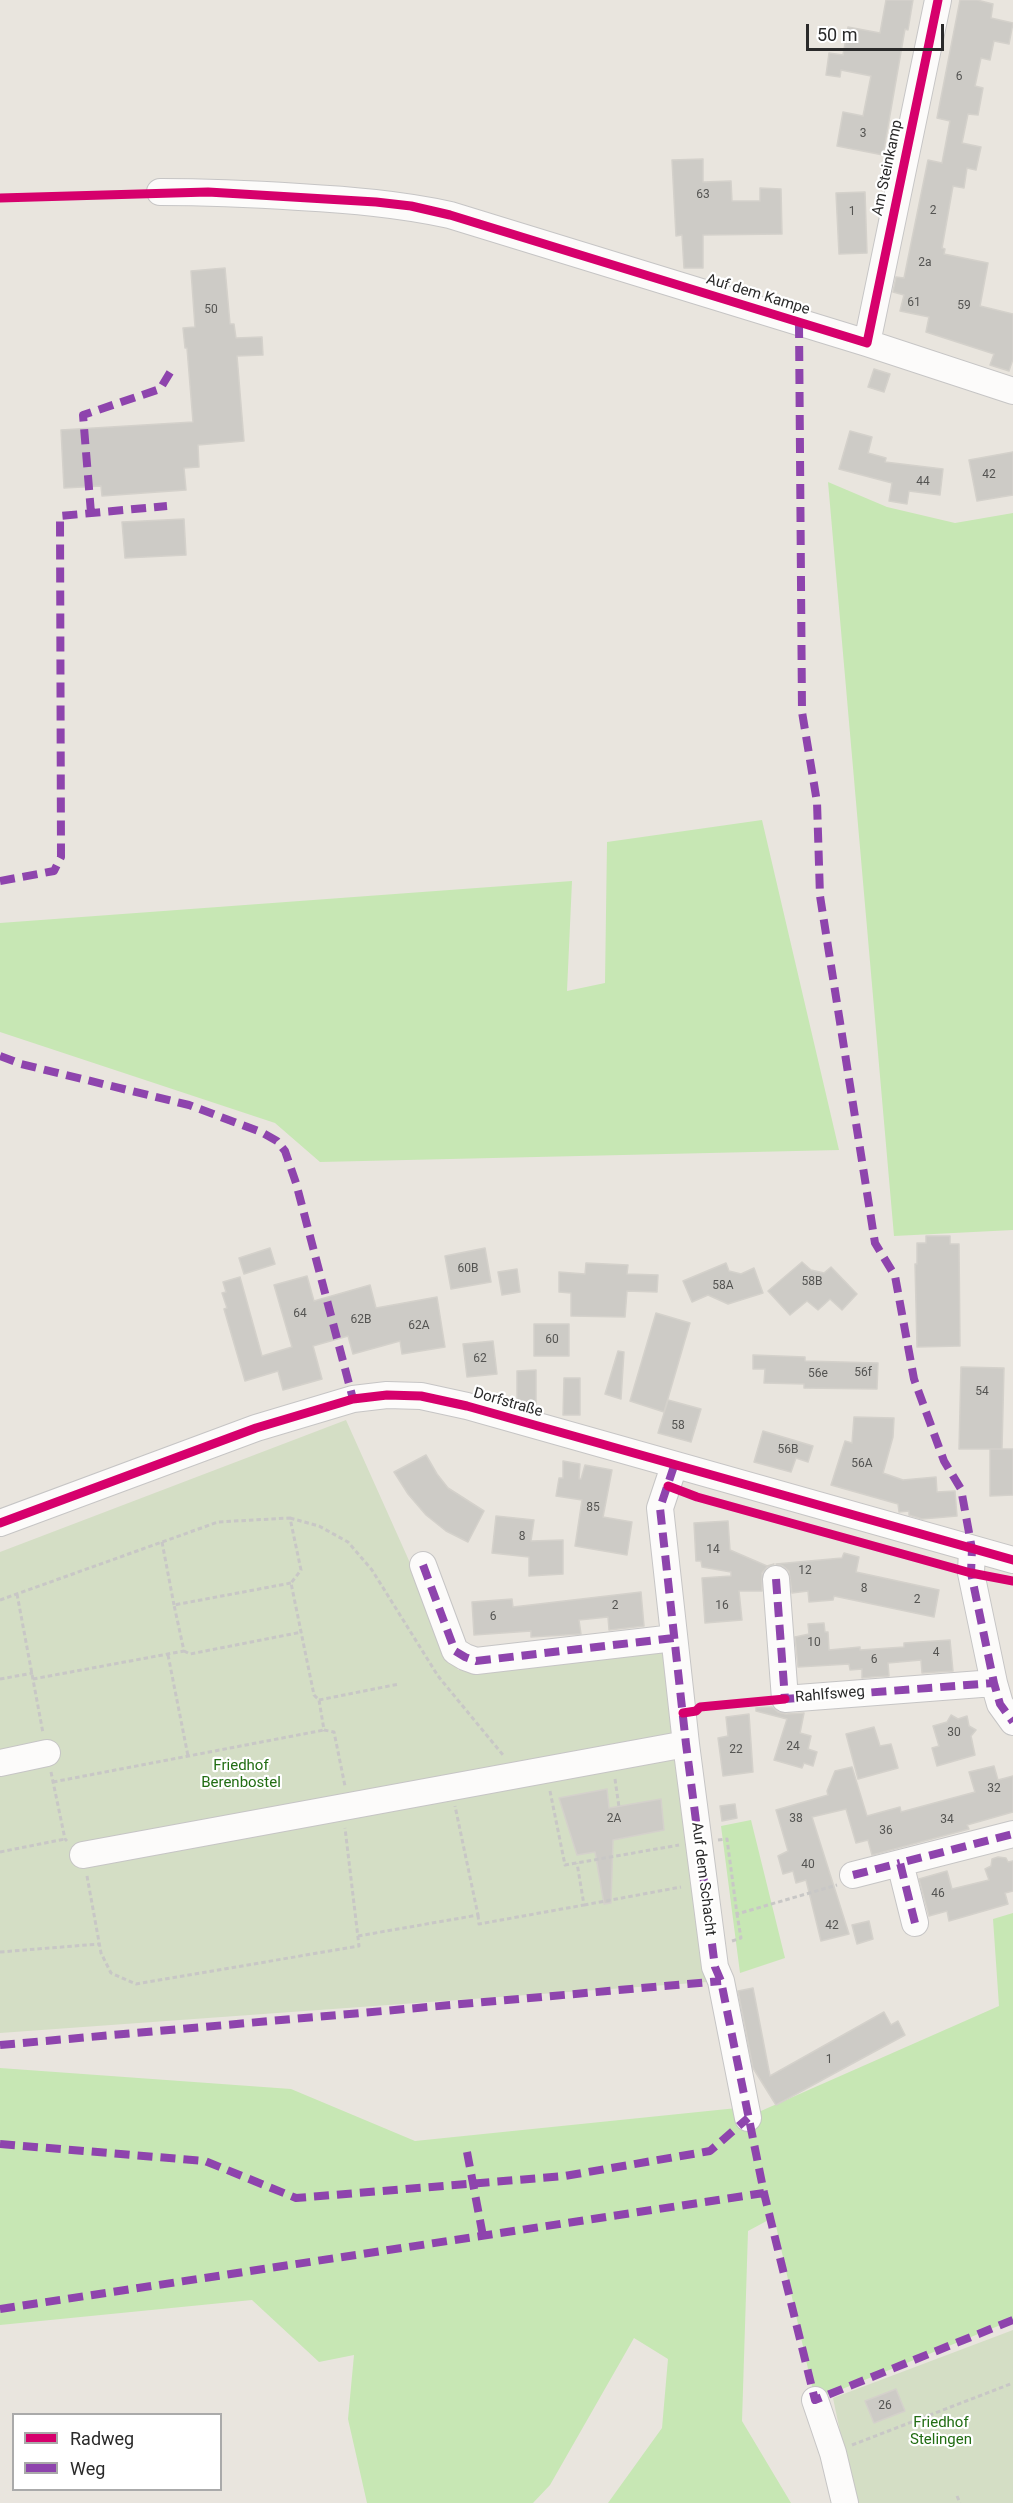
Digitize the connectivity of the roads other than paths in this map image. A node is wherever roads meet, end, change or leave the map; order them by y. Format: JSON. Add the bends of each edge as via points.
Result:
{"nodes":[{"id":1,"x":938,"y":0,"type":"edge"},
{"id":2,"x":160,"y":192,"type":"dead end"},
{"id":3,"x":867,"y":343,"type":"junction"},
{"id":4,"x":1013,"y":391,"type":"edge"},
{"id":5,"x":674,"y":1466,"type":"junction"},
{"id":6,"x":0,"y":1523,"type":"edge"},
{"id":7,"x":972,"y":1549,"type":"junction"},
{"id":8,"x":1013,"y":1560,"type":"edge"},
{"id":9,"x":423,"y":1565,"type":"dead end"},
{"id":10,"x":776,"y":1579,"type":"dead end"},
{"id":11,"x":674,"y":1638,"type":"junction"},
{"id":12,"x":994,"y":1683,"type":"junction"},
{"id":13,"x":1013,"y":1722,"type":"edge"},
{"id":14,"x":686,"y":1744,"type":"junction"},
{"id":15,"x":47,"y":1753,"type":"road end"},
{"id":16,"x":0,"y":1763,"type":"edge"},
{"id":17,"x":1013,"y":1834,"type":"edge"},
{"id":18,"x":83,"y":1855,"type":"road end"},
{"id":19,"x":900,"y":1863,"type":"junction"},
{"id":20,"x":853,"y":1875,"type":"road end"},
{"id":21,"x":915,"y":1923,"type":"dead end"},
{"id":22,"x":748,"y":2118,"type":"dead end"},
{"id":23,"x":815,"y":2400,"type":"dead end"},
{"id":24,"x":845,"y":2503,"type":"edge"}],
"edges":[{"from":1,"to":3,"type":"street","name":"Am Steinkamp"},
{"from":2,"to":3,"type":"street","name":"Auf dem Kampe","via":[[219,192],[411,206]]},
{"from":3,"to":4,"type":"street","name":"Auf dem Kampe"},
{"from":5,"to":6,"type":"street","name":"Dorfstraße","via":[[467,1406],[421,1396],[387,1395],[353,1399],[282,1419]]},
{"from":5,"to":7,"type":"street","name":"Dorfstraße"},
{"from":5,"to":11,"type":"street","name":"Auf dem Schacht","via":[[660,1509]]},
{"from":7,"to":8,"type":"street","name":"Dorfstraße"},
{"from":7,"to":12,"type":"street","via":[[971,1573]]},
{"from":9,"to":11,"type":"street","via":[[455,1651],[476,1661]]},
{"from":10,"to":12,"type":"street","name":"Rahlfsweg","via":[[785,1699]]},
{"from":11,"to":14,"type":"street","name":"Auf dem Schacht"},
{"from":12,"to":13,"type":"street","via":[[1000,1704]]},
{"from":14,"to":18,"type":"street"},
{"from":14,"to":22,"type":"street","name":"Auf dem Schacht","via":[[715,1967]]},
{"from":15,"to":16,"type":"street"},
{"from":17,"to":19,"type":"street"},
{"from":19,"to":20,"type":"street"},
{"from":19,"to":21,"type":"street"},
{"from":23,"to":24,"type":"street"}]}
